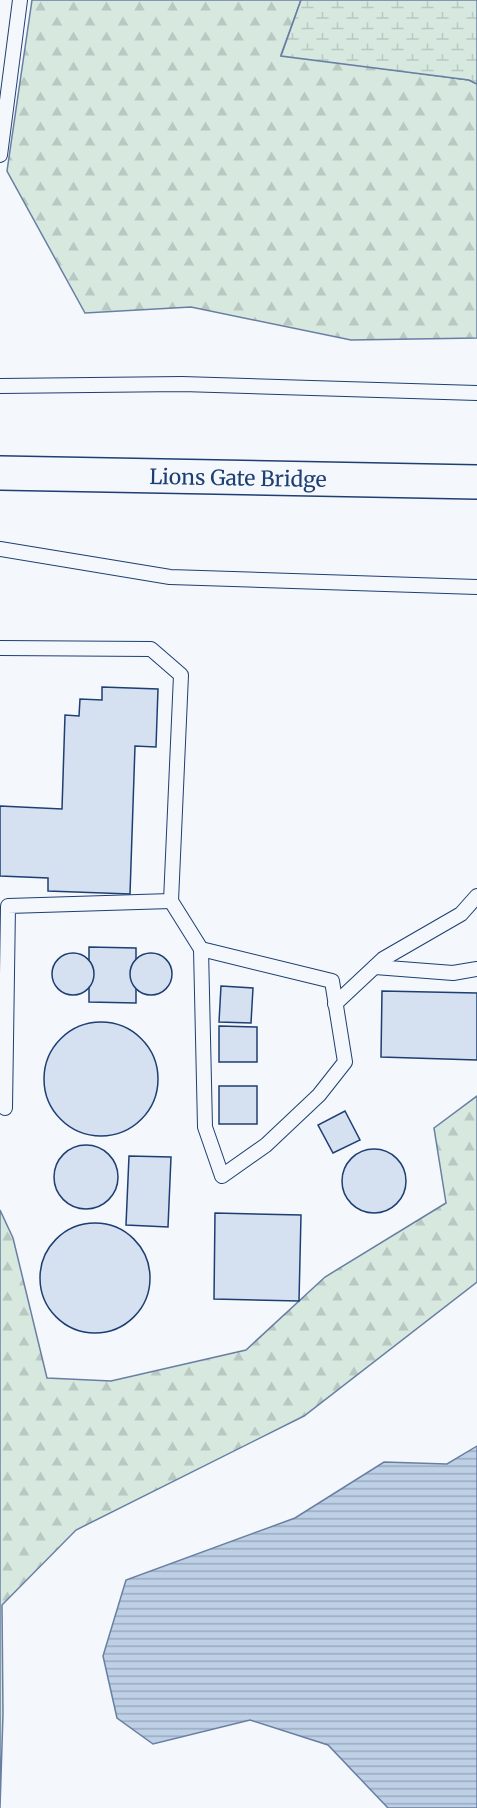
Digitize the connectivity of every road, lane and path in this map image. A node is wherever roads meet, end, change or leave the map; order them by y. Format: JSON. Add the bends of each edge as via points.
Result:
{"nodes":[{"id":1,"x":20,"y":0,"type":"edge"},
{"id":2,"x":0,"y":155,"type":"edge"},
{"id":3,"x":0,"y":386,"type":"edge"},
{"id":4,"x":477,"y":393,"type":"edge"},
{"id":5,"x":0,"y":473,"type":"edge"},
{"id":6,"x":477,"y":482,"type":"edge"},
{"id":7,"x":0,"y":549,"type":"edge"},
{"id":8,"x":477,"y":587,"type":"edge"},
{"id":9,"x":0,"y":648,"type":"edge"},
{"id":10,"x":477,"y":896,"type":"edge"},
{"id":11,"x":171,"y":901,"type":"junction"},
{"id":12,"x":201,"y":949,"type":"junction"},
{"id":13,"x":375,"y":967,"type":"junction"},
{"id":14,"x":477,"y":969,"type":"edge"},
{"id":15,"x":335,"y":1004,"type":"junction"},
{"id":16,"x":6,"y":1108,"type":"dead end"}],
"edges":[{"from":1,"to":2,"type":"lane"},
{"from":3,"to":4,"type":"lane","via":[[182,384]]},
{"from":5,"to":6,"type":"highway","name":"Lions Gate Bridge"},
{"from":7,"to":8,"type":"lane","via":[[170,577]]},
{"from":9,"to":11,"type":"lane","via":[[151,649],[182,675]]},
{"from":10,"to":13,"type":"lane","via":[[461,914]]},
{"from":11,"to":12,"type":"lane"},
{"from":11,"to":16,"type":"lane","via":[[8,906]]},
{"from":12,"to":15,"type":"lane","via":[[332,981]]},
{"from":12,"to":15,"type":"lane","via":[[205,1127],[222,1176],[266,1145],[319,1095],[345,1062]]},
{"from":13,"to":14,"type":"lane","via":[[453,973]]},
{"from":13,"to":15,"type":"lane"}]}
